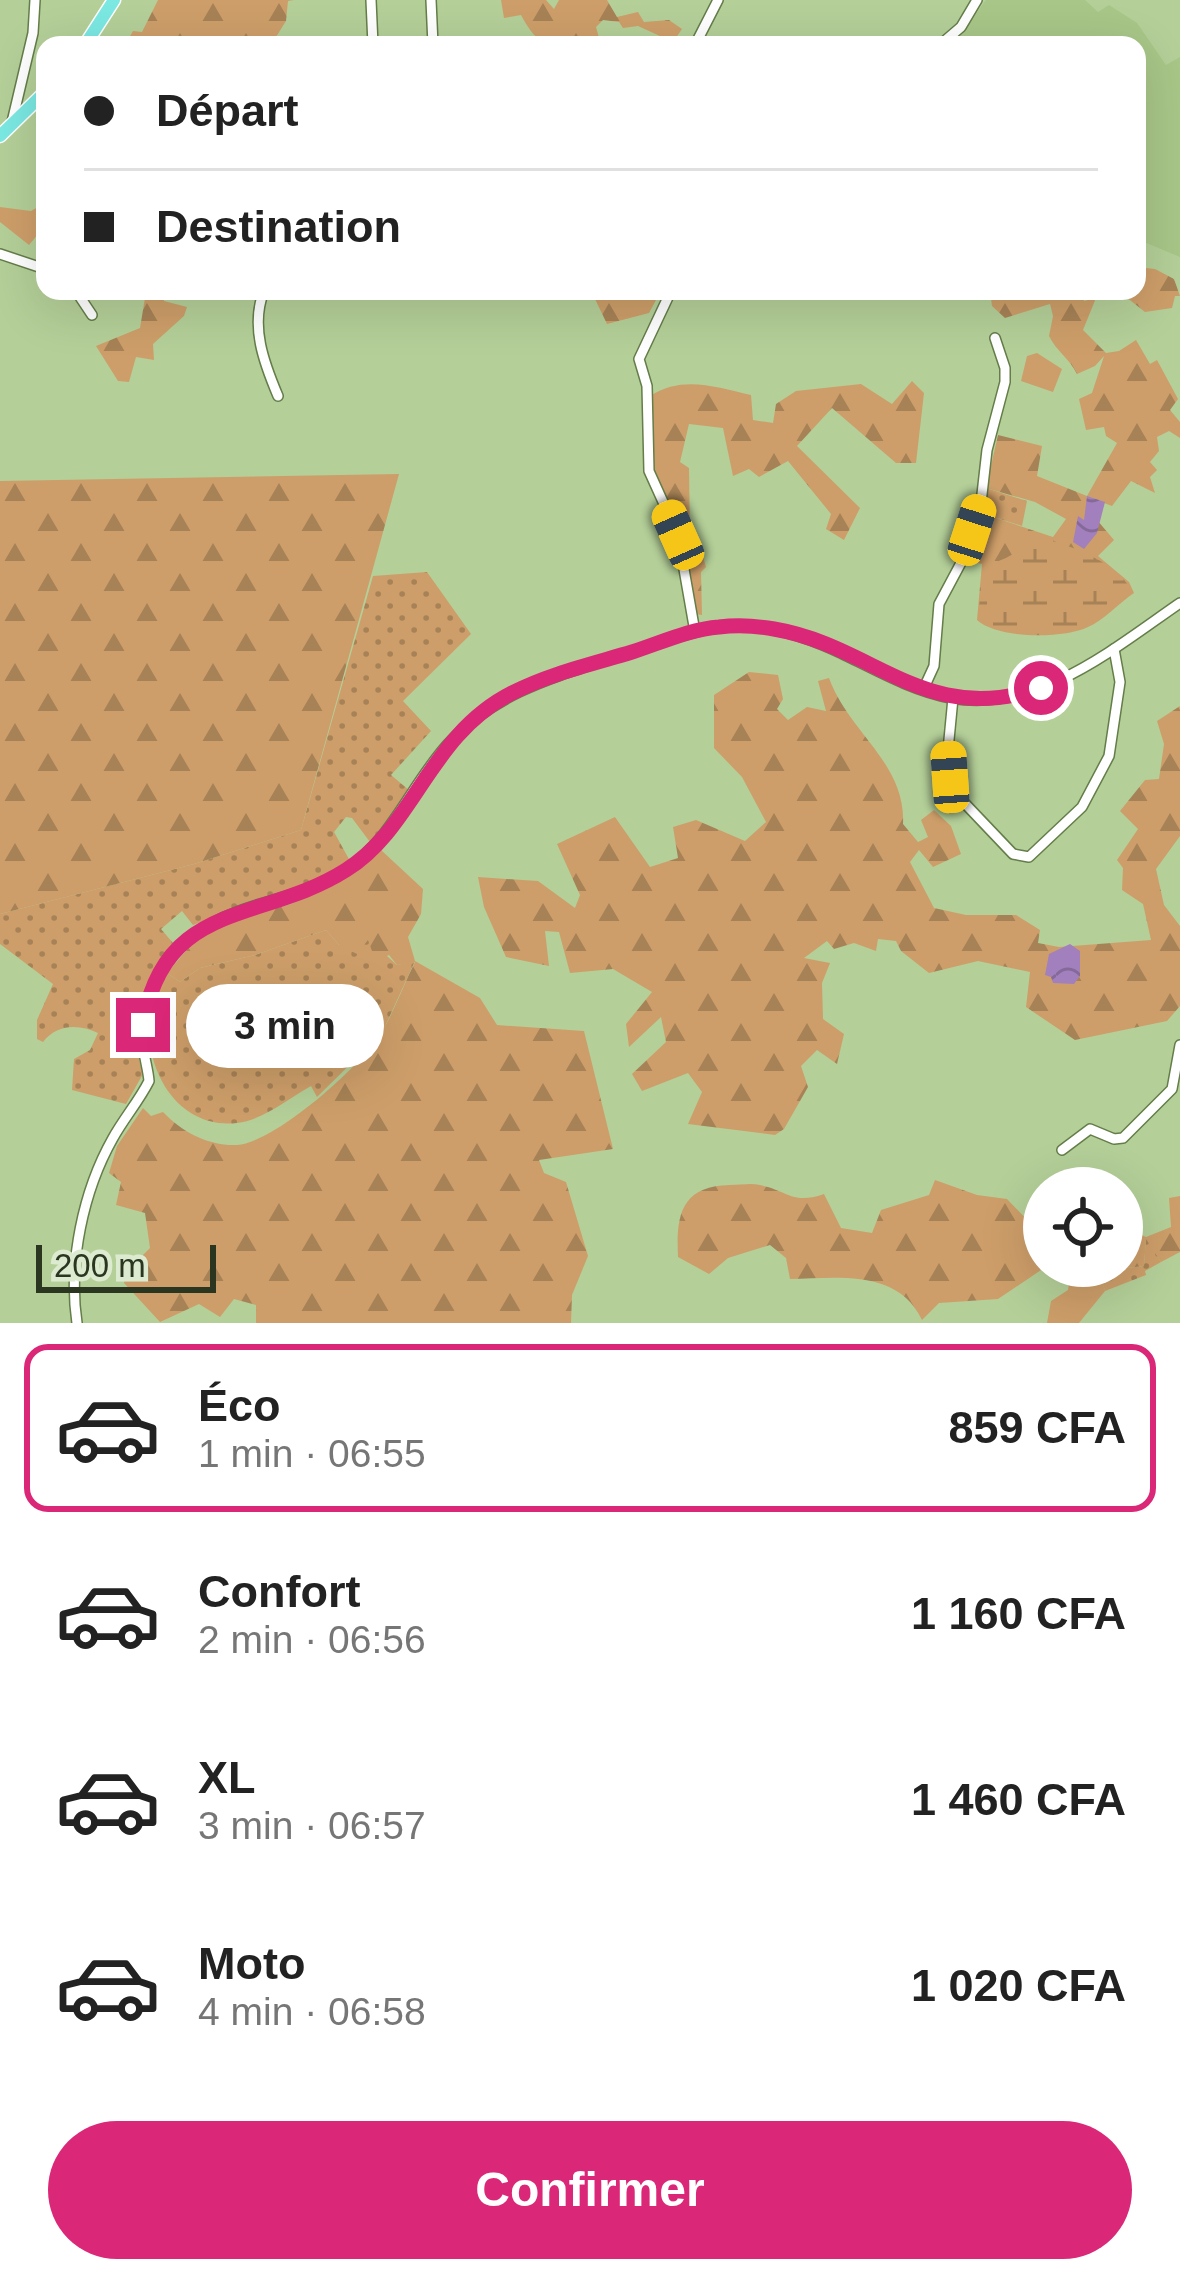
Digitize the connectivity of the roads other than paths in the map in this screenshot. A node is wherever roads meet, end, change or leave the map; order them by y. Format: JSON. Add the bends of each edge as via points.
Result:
{"nodes":[{"id":1,"x":35,"y":0,"type":"edge"},
{"id":2,"x":114,"y":0,"type":"edge"},
{"id":3,"x":371,"y":0,"type":"edge"},
{"id":4,"x":431,"y":0,"type":"edge"},
{"id":5,"x":718,"y":0,"type":"edge"},
{"id":6,"x":977,"y":0,"type":"edge"},
{"id":7,"x":92,"y":36,"type":"edge"},
{"id":8,"x":373,"y":36,"type":"edge"},
{"id":9,"x":433,"y":36,"type":"edge"},
{"id":10,"x":700,"y":36,"type":"edge"},
{"id":11,"x":950,"y":36,"type":"edge"},
{"id":12,"x":36,"y":101,"type":"edge"},
{"id":13,"x":5,"y":132,"type":"edge"},
{"id":14,"x":0,"y":254,"type":"edge"},
{"id":15,"x":36,"y":266,"type":"edge"},
{"id":16,"x":82,"y":300,"type":"edge"},
{"id":17,"x":262,"y":300,"type":"edge"},
{"id":18,"x":667,"y":300,"type":"edge"},
{"id":19,"x":92,"y":315,"type":"dead end"},
{"id":20,"x":995,"y":338,"type":"dead end"},
{"id":21,"x":278,"y":396,"type":"dead end"},
{"id":22,"x":1180,"y":603,"type":"edge"},
{"id":23,"x":695,"y":632,"type":"junction"},
{"id":24,"x":1114,"y":649,"type":"junction"},
{"id":25,"x":923,"y":690,"type":"junction"},
{"id":26,"x":953,"y":698,"type":"junction"},
{"id":27,"x":1180,"y":1045,"type":"edge"},
{"id":28,"x":1062,"y":1150,"type":"dead end"},
{"id":29,"x":77,"y":1323,"type":"edge"}],
"edges":[{"from":1,"to":13,"type":"street"},
{"from":2,"to":7,"type":"main road"},
{"from":3,"to":8,"type":"street"},
{"from":4,"to":9,"type":"street"},
{"from":5,"to":10,"type":"street"},
{"from":6,"to":11,"type":"street"},
{"from":12,"to":13,"type":"main road"},
{"from":14,"to":15,"type":"street"},
{"from":16,"to":19,"type":"street"},
{"from":17,"to":21,"type":"street","via":[[262,360]]},
{"from":18,"to":23,"type":"street","via":[[638,358],[647,386],[649,471],[678,535]]},
{"from":20,"to":25,"type":"street","via":[[1005,382],[981,503],[939,604],[934,666]]},
{"from":22,"to":24,"type":"street"},
{"from":23,"to":25,"type":"street","via":[[793,634]]},
{"from":23,"to":29,"type":"street","via":[[491,705],[446,746],[380,841],[352,867],[215,921],[171,956],[146,1004],[149,1081],[112,1138],[86,1209],[76,1257]]},
{"from":24,"to":26,"type":"street","via":[[1025,694]]},
{"from":24,"to":26,"type":"street","via":[[1120,682],[1109,756],[1082,807],[1029,857],[1013,854],[954,792]]},
{"from":25,"to":26,"type":"street"},
{"from":27,"to":28,"type":"street","via":[[1172,1089],[1123,1138],[1086,1130]]}]}
